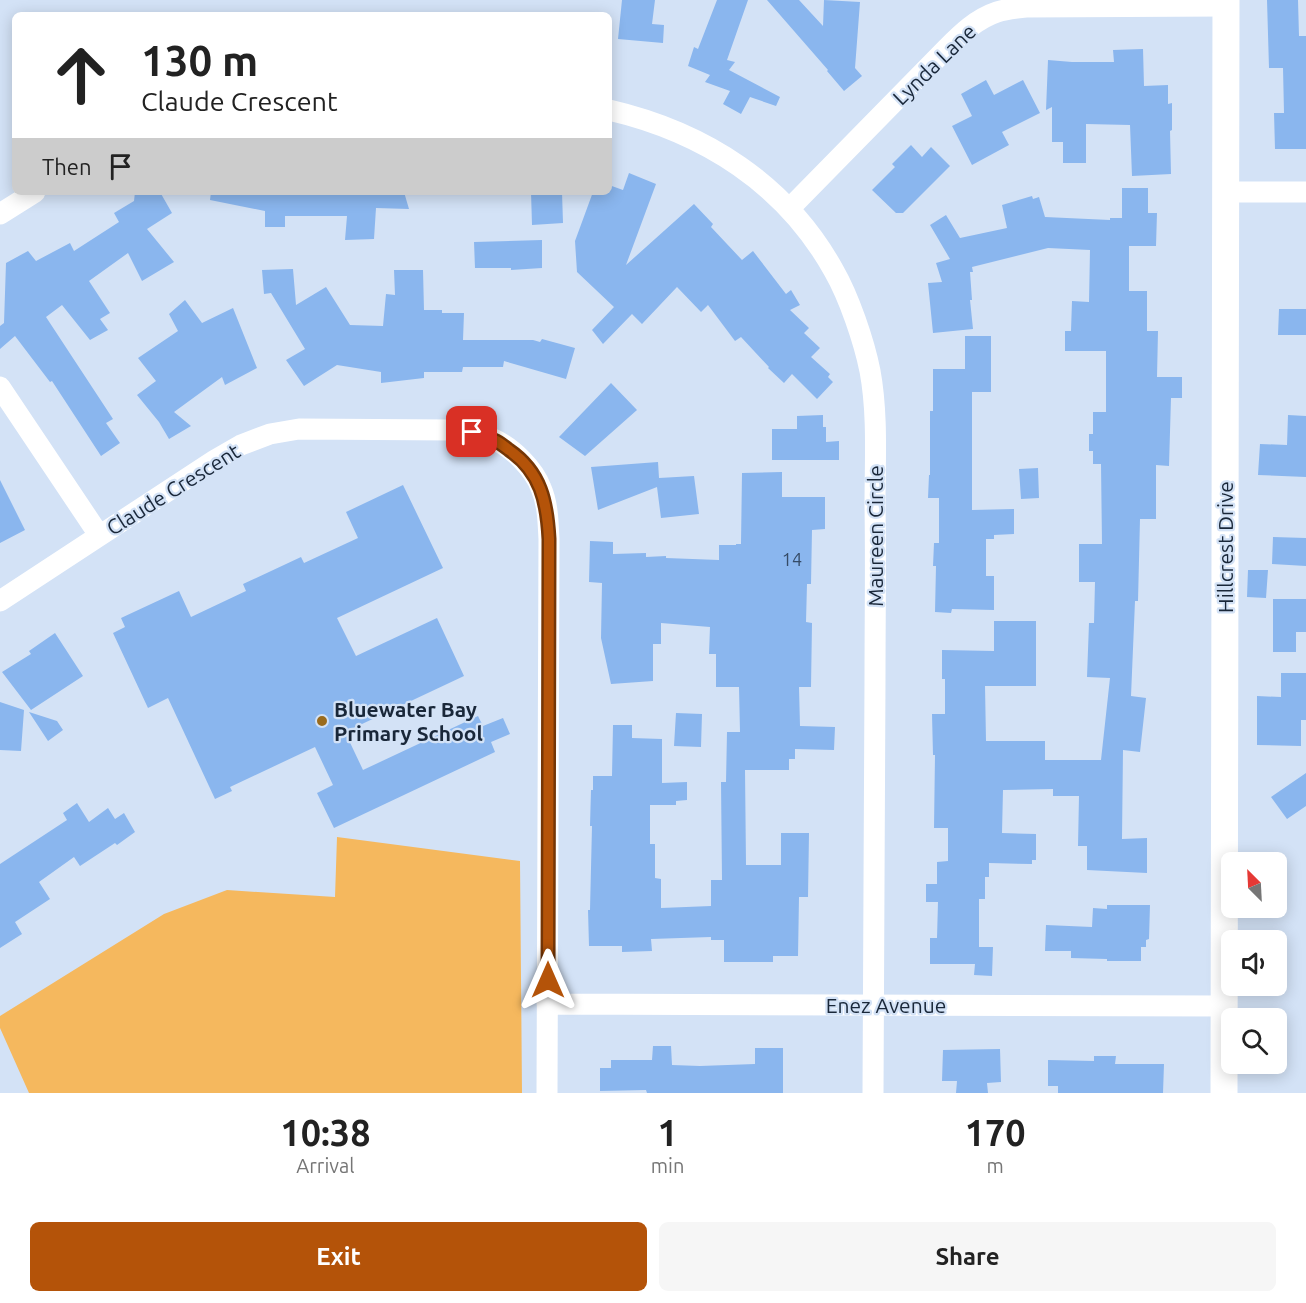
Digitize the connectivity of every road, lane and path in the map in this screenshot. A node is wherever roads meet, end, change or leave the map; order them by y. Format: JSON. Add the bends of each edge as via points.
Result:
{"nodes":[{"id":1,"x":1226,"y":3,"type":"edge"},
{"id":2,"x":612,"y":111,"type":"edge"},
{"id":3,"x":1226,"y":192,"type":"junction"},
{"id":4,"x":1306,"y":192,"type":"edge"},
{"id":5,"x":29,"y":195,"type":"edge"},
{"id":6,"x":789,"y":208,"type":"junction"},
{"id":7,"x":0,"y":214,"type":"edge"},
{"id":8,"x":0,"y":387,"type":"edge"},
{"id":9,"x":99,"y":535,"type":"junction"},
{"id":10,"x":0,"y":601,"type":"edge"},
{"id":11,"x":548,"y":1004,"type":"junction"},
{"id":12,"x":873,"y":1005,"type":"junction"},
{"id":13,"x":1224,"y":1006,"type":"junction"},
{"id":14,"x":547,"y":1093,"type":"edge"},
{"id":15,"x":873,"y":1093,"type":"edge"},
{"id":16,"x":1224,"y":1093,"type":"edge"}],
"edges":[{"from":1,"to":3,"type":"street","name":"Hillcrest Drive"},
{"from":1,"to":6,"type":"street","name":"Lynda Lane","via":[[1026,7],[980,20],[946,49]]},
{"from":2,"to":6,"type":"street","name":"Maureen Circle","via":[[665,126],[708,146],[734,161]]},
{"from":3,"to":4,"type":"street"},
{"from":3,"to":13,"type":"street","name":"Hillcrest Drive"},
{"from":5,"to":7,"type":"street"},
{"from":6,"to":12,"type":"street","name":"Maureen Circle","via":[[835,272],[870,371],[876,589]]},
{"from":8,"to":9,"type":"street"},
{"from":9,"to":10,"type":"street","name":"Claude Crescent"},
{"from":9,"to":11,"type":"street","name":"Claude Crescent","via":[[215,460],[270,434],[299,429],[452,430],[495,440],[517,455],[533,473],[548,513]]},
{"from":11,"to":12,"type":"street","name":"Enez Avenue"},
{"from":11,"to":14,"type":"street","name":"Claude Crescent"},
{"from":12,"to":13,"type":"street","name":"Enez Avenue"},
{"from":12,"to":15,"type":"street","name":"Maureen Circle"},
{"from":13,"to":16,"type":"street","name":"Hillcrest Drive"}]}
